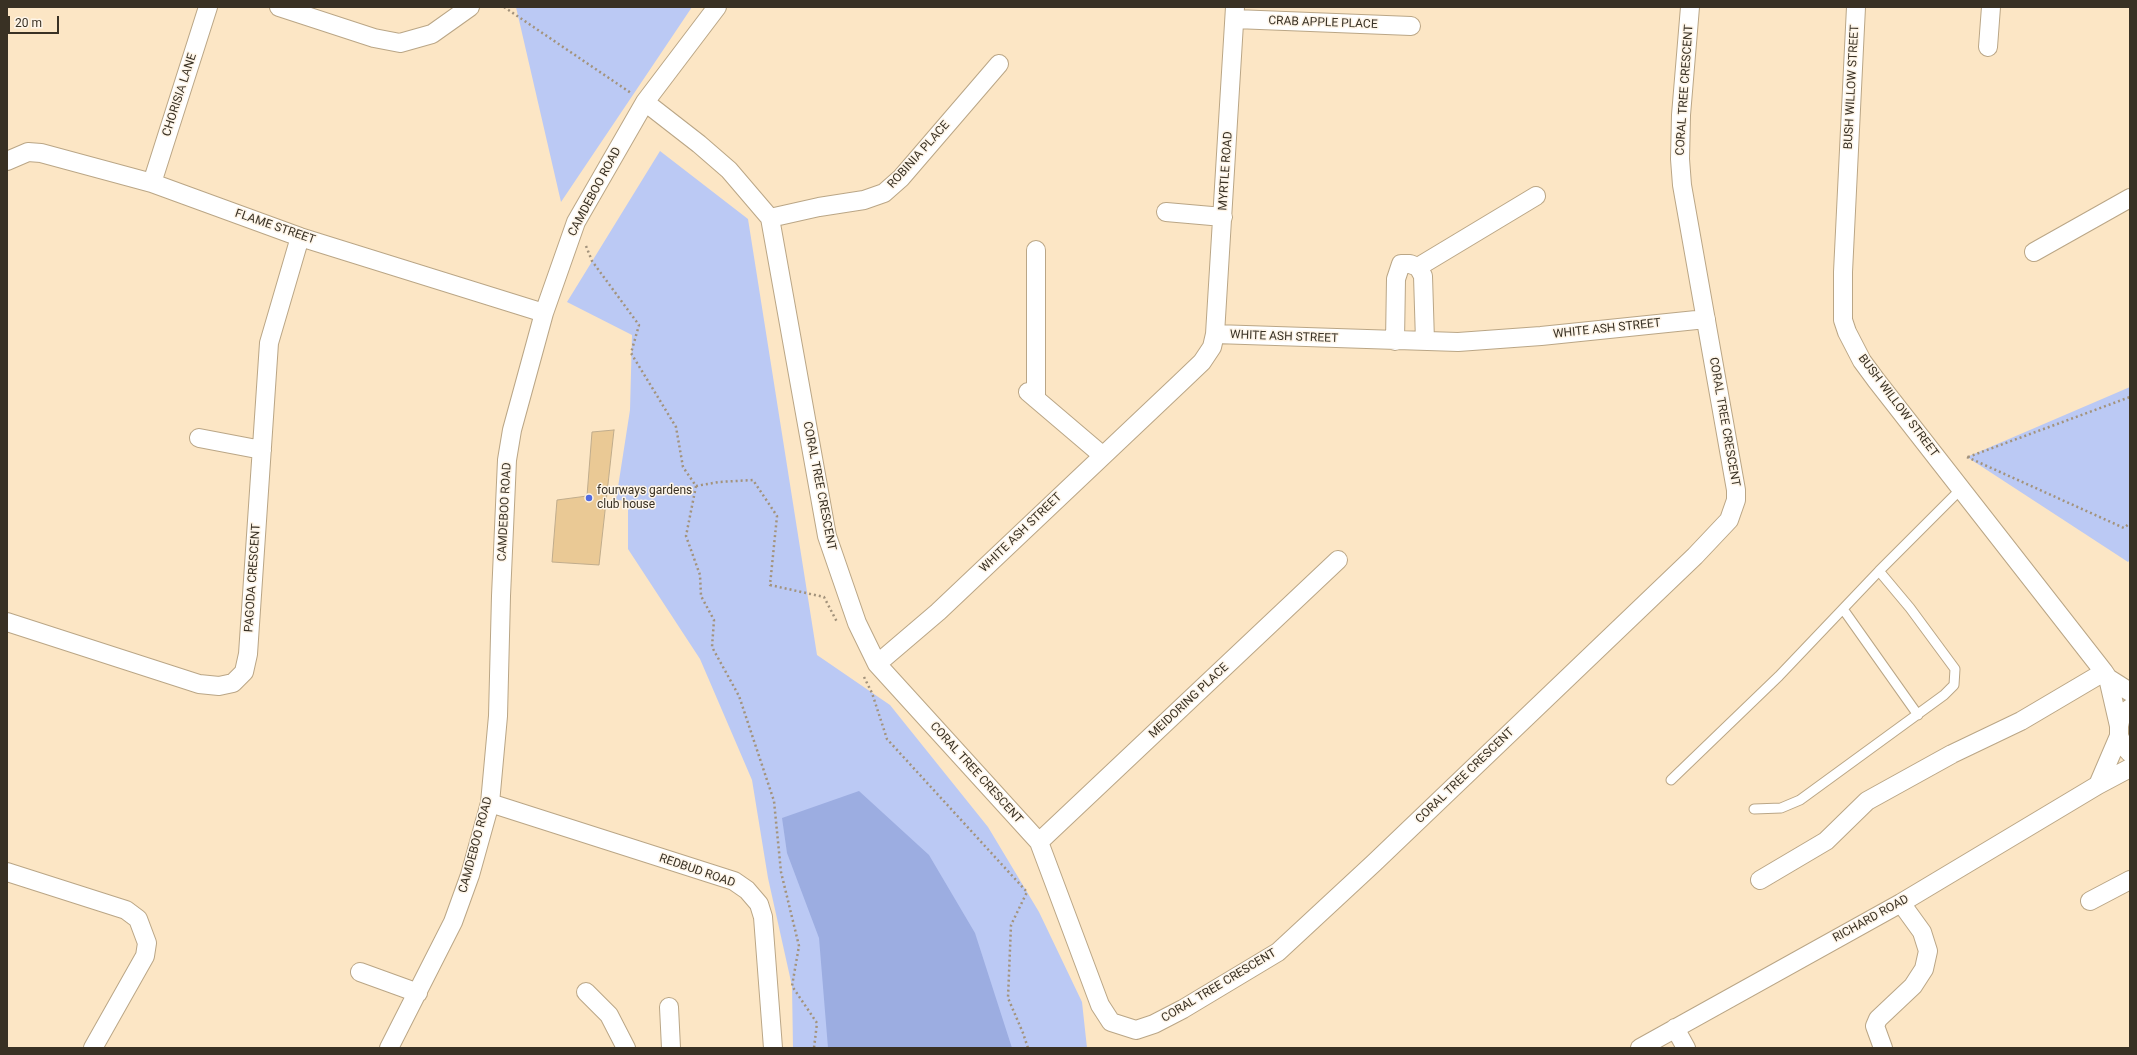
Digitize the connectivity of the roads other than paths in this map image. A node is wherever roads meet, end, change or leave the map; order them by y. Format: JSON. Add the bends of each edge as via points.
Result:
{"nodes":[{"id":1,"x":208,"y":7,"type":"edge"},
{"id":2,"x":279,"y":7,"type":"edge"},
{"id":3,"x":470,"y":7,"type":"edge"},
{"id":4,"x":717,"y":7,"type":"edge"},
{"id":5,"x":1690,"y":7,"type":"edge"},
{"id":6,"x":1856,"y":7,"type":"edge"},
{"id":7,"x":1991,"y":7,"type":"edge"},
{"id":8,"x":1235,"y":13,"type":"edge"},
{"id":9,"x":1411,"y":26,"type":"dead end"},
{"id":10,"x":1988,"y":47,"type":"dead end"},
{"id":11,"x":999,"y":64,"type":"dead end"},
{"id":12,"x":645,"y":102,"type":"junction"},
{"id":13,"x":7,"y":161,"type":"edge"},
{"id":14,"x":152,"y":183,"type":"junction"},
{"id":15,"x":1536,"y":196,"type":"dead end"},
{"id":16,"x":2130,"y":198,"type":"edge"},
{"id":17,"x":1166,"y":212,"type":"dead end"},
{"id":18,"x":1223,"y":217,"type":"junction"},
{"id":19,"x":770,"y":218,"type":"junction"},
{"id":20,"x":300,"y":237,"type":"junction"},
{"id":21,"x":1036,"y":250,"type":"dead end"},
{"id":22,"x":2034,"y":252,"type":"dead end"},
{"id":23,"x":1418,"y":267,"type":"junction"},
{"id":24,"x":544,"y":313,"type":"junction"},
{"id":25,"x":1706,"y":319,"type":"junction"},
{"id":26,"x":1215,"y":334,"type":"junction"},
{"id":27,"x":1395,"y":341,"type":"junction"},
{"id":28,"x":1425,"y":341,"type":"junction"},
{"id":29,"x":199,"y":438,"type":"dead end"},
{"id":30,"x":262,"y":450,"type":"junction"},
{"id":31,"x":1102,"y":455,"type":"junction"},
{"id":32,"x":1961,"y":489,"type":"junction"},
{"id":33,"x":1338,"y":560,"type":"dead end"},
{"id":34,"x":1879,"y":571,"type":"junction"},
{"id":35,"x":1843,"y":609,"type":"junction"},
{"id":36,"x":7,"y":622,"type":"edge"},
{"id":37,"x":869,"y":668,"type":"junction"},
{"id":38,"x":2106,"y":675,"type":"junction"},
{"id":39,"x":2130,"y":692,"type":"edge"},
{"id":40,"x":2130,"y":708,"type":"edge"},
{"id":41,"x":1918,"y":715,"type":"junction"},
{"id":42,"x":2119,"y":731,"type":"junction"},
{"id":43,"x":2130,"y":753,"type":"edge"},
{"id":44,"x":2130,"y":768,"type":"edge"},
{"id":45,"x":1671,"y":780,"type":"dead end"},
{"id":46,"x":2098,"y":784,"type":"junction"},
{"id":47,"x":490,"y":803,"type":"junction"},
{"id":48,"x":1754,"y":809,"type":"dead end"},
{"id":49,"x":1039,"y":842,"type":"junction"},
{"id":50,"x":7,"y":872,"type":"edge"},
{"id":51,"x":1760,"y":880,"type":"dead end"},
{"id":52,"x":2130,"y":880,"type":"edge"},
{"id":53,"x":2090,"y":901,"type":"dead end"},
{"id":54,"x":1900,"y":903,"type":"junction"},
{"id":55,"x":360,"y":972,"type":"dead end"},
{"id":56,"x":586,"y":992,"type":"dead end"},
{"id":57,"x":418,"y":993,"type":"junction"},
{"id":58,"x":669,"y":1007,"type":"dead end"},
{"id":59,"x":1675,"y":1028,"type":"junction"},
{"id":60,"x":1651,"y":1045,"type":"edge"},
{"id":61,"x":93,"y":1048,"type":"edge"},
{"id":62,"x":389,"y":1048,"type":"edge"},
{"id":63,"x":626,"y":1048,"type":"edge"},
{"id":64,"x":671,"y":1048,"type":"edge"},
{"id":65,"x":773,"y":1048,"type":"edge"},
{"id":66,"x":1686,"y":1048,"type":"edge"},
{"id":67,"x":1883,"y":1048,"type":"edge"}],
"edges":[{"from":1,"to":14,"type":"street","name":"CHORISIA LANE"},
{"from":2,"to":3,"type":"street","via":[[374,38],[400,43],[432,34]]},
{"from":4,"to":12,"type":"street","name":"CAMDEBOO ROAD"},
{"from":5,"to":25,"type":"street","name":"CORAL TREE CRESCENT","via":[[1680,159],[1682,185]]},
{"from":6,"to":32,"type":"street","name":"BUSH WILLOW STREET","via":[[1843,320],[1862,361]]},
{"from":7,"to":10,"type":"street"},
{"from":8,"to":9,"type":"street","name":"CRAB APPLE PLACE"},
{"from":8,"to":18,"type":"street","name":"MYRTLE ROAD"},
{"from":11,"to":19,"type":"street","name":"ROBINIA PLACE","via":[[901,178],[884,193],[864,200]]},
{"from":12,"to":19,"type":"street","via":[[729,170]]},
{"from":12,"to":24,"type":"street","name":"CAMDEBOO ROAD","via":[[576,222]]},
{"from":13,"to":14,"type":"street","name":"FLAME STREET","via":[[28,152],[41,153]]},
{"from":14,"to":20,"type":"street","name":"FLAME STREET"},
{"from":15,"to":23,"type":"street"},
{"from":16,"to":22,"type":"street"},
{"from":17,"to":18,"type":"street"},
{"from":18,"to":26,"type":"street","name":"MYRTLE ROAD"},
{"from":19,"to":37,"type":"street","name":"CORAL TREE CRESCENT","via":[[826,536]]},
{"from":20,"to":24,"type":"street","name":"FLAME STREET"},
{"from":20,"to":30,"type":"street","name":"PAGODA CRESCENT","via":[[268,343]]},
{"from":21,"to":31,"type":"street","via":[[1031,395]]},
{"from":23,"to":27,"type":"street","via":[[1401,264],[1397,273]]},
{"from":23,"to":28,"type":"street","via":[[1423,276]]},
{"from":24,"to":47,"type":"street","name":"CAMDEBOO ROAD","via":[[512,430],[507,460],[498,716]]},
{"from":25,"to":28,"type":"street","name":"WHITE ASH STREET","via":[[1541,336],[1458,342]]},
{"from":25,"to":49,"type":"street","name":"CORAL TREE CRESCENT","via":[[1736,490],[1736,500],[1729,520],[1684,567],[1278,952],[1154,1024],[1136,1030],[1111,1022],[1100,1004]]},
{"from":26,"to":27,"type":"street","name":"WHITE ASH STREET"},
{"from":26,"to":31,"type":"street","name":"WHITE ASH STREET","via":[[1212,347],[1202,362]]},
{"from":27,"to":28,"type":"street","name":"WHITE ASH STREET"},
{"from":29,"to":30,"type":"street"},
{"from":30,"to":36,"type":"street","name":"PAGODA CRESCENT","via":[[248,654],[244,672],[233,683],[219,686],[199,684]]},
{"from":31,"to":37,"type":"street","name":"WHITE ASH STREET","via":[[938,612]]},
{"from":32,"to":34,"type":"lane"},
{"from":32,"to":38,"type":"street","name":"BUSH WILLOW STREET"},
{"from":33,"to":49,"type":"street","name":"MEIDORING PLACE"},
{"from":34,"to":35,"type":"lane"},
{"from":34,"to":41,"type":"lane","via":[[1955,669],[1954,685]]},
{"from":35,"to":41,"type":"lane"},
{"from":35,"to":45,"type":"lane","via":[[1779,676]]},
{"from":37,"to":49,"type":"street","name":"CORAL TREE CRESCENT"},
{"from":38,"to":39,"type":"street","name":"BUSH WILLOW STREET"},
{"from":38,"to":42,"type":"street","name":"BUSH WILLOW STREET"},
{"from":38,"to":51,"type":"street","via":[[1867,801],[1826,841]]},
{"from":40,"to":42,"type":"street","via":[[2122,717]]},
{"from":41,"to":48,"type":"lane","via":[[1800,800],[1781,808]]},
{"from":42,"to":43,"type":"street","via":[[2123,745]]},
{"from":42,"to":46,"type":"street"},
{"from":44,"to":46,"type":"street","name":"RICHARD ROAD"},
{"from":46,"to":54,"type":"street","name":"RICHARD ROAD"},
{"from":47,"to":57,"type":"street","name":"CAMDEBOO ROAD","via":[[470,875],[453,922]]},
{"from":47,"to":65,"type":"street","name":"REDBUD ROAD","via":[[734,881],[747,890],[759,904],[764,917]]},
{"from":50,"to":61,"type":"street","via":[[126,910],[138,919],[147,943],[145,956]]},
{"from":52,"to":53,"type":"street"},
{"from":54,"to":59,"type":"street","name":"RICHARD ROAD"},
{"from":54,"to":67,"type":"street","via":[[1922,932],[1928,951],[1924,969],[1913,986],[1878,1019],[1875,1026]]},
{"from":55,"to":57,"type":"street"},
{"from":56,"to":63,"type":"street","via":[[609,1015]]},
{"from":57,"to":62,"type":"street","name":"CAMDEBOO ROAD"},
{"from":58,"to":64,"type":"street"},
{"from":59,"to":60,"type":"street","name":"RICHARD ROAD"},
{"from":59,"to":66,"type":"street"}]}
